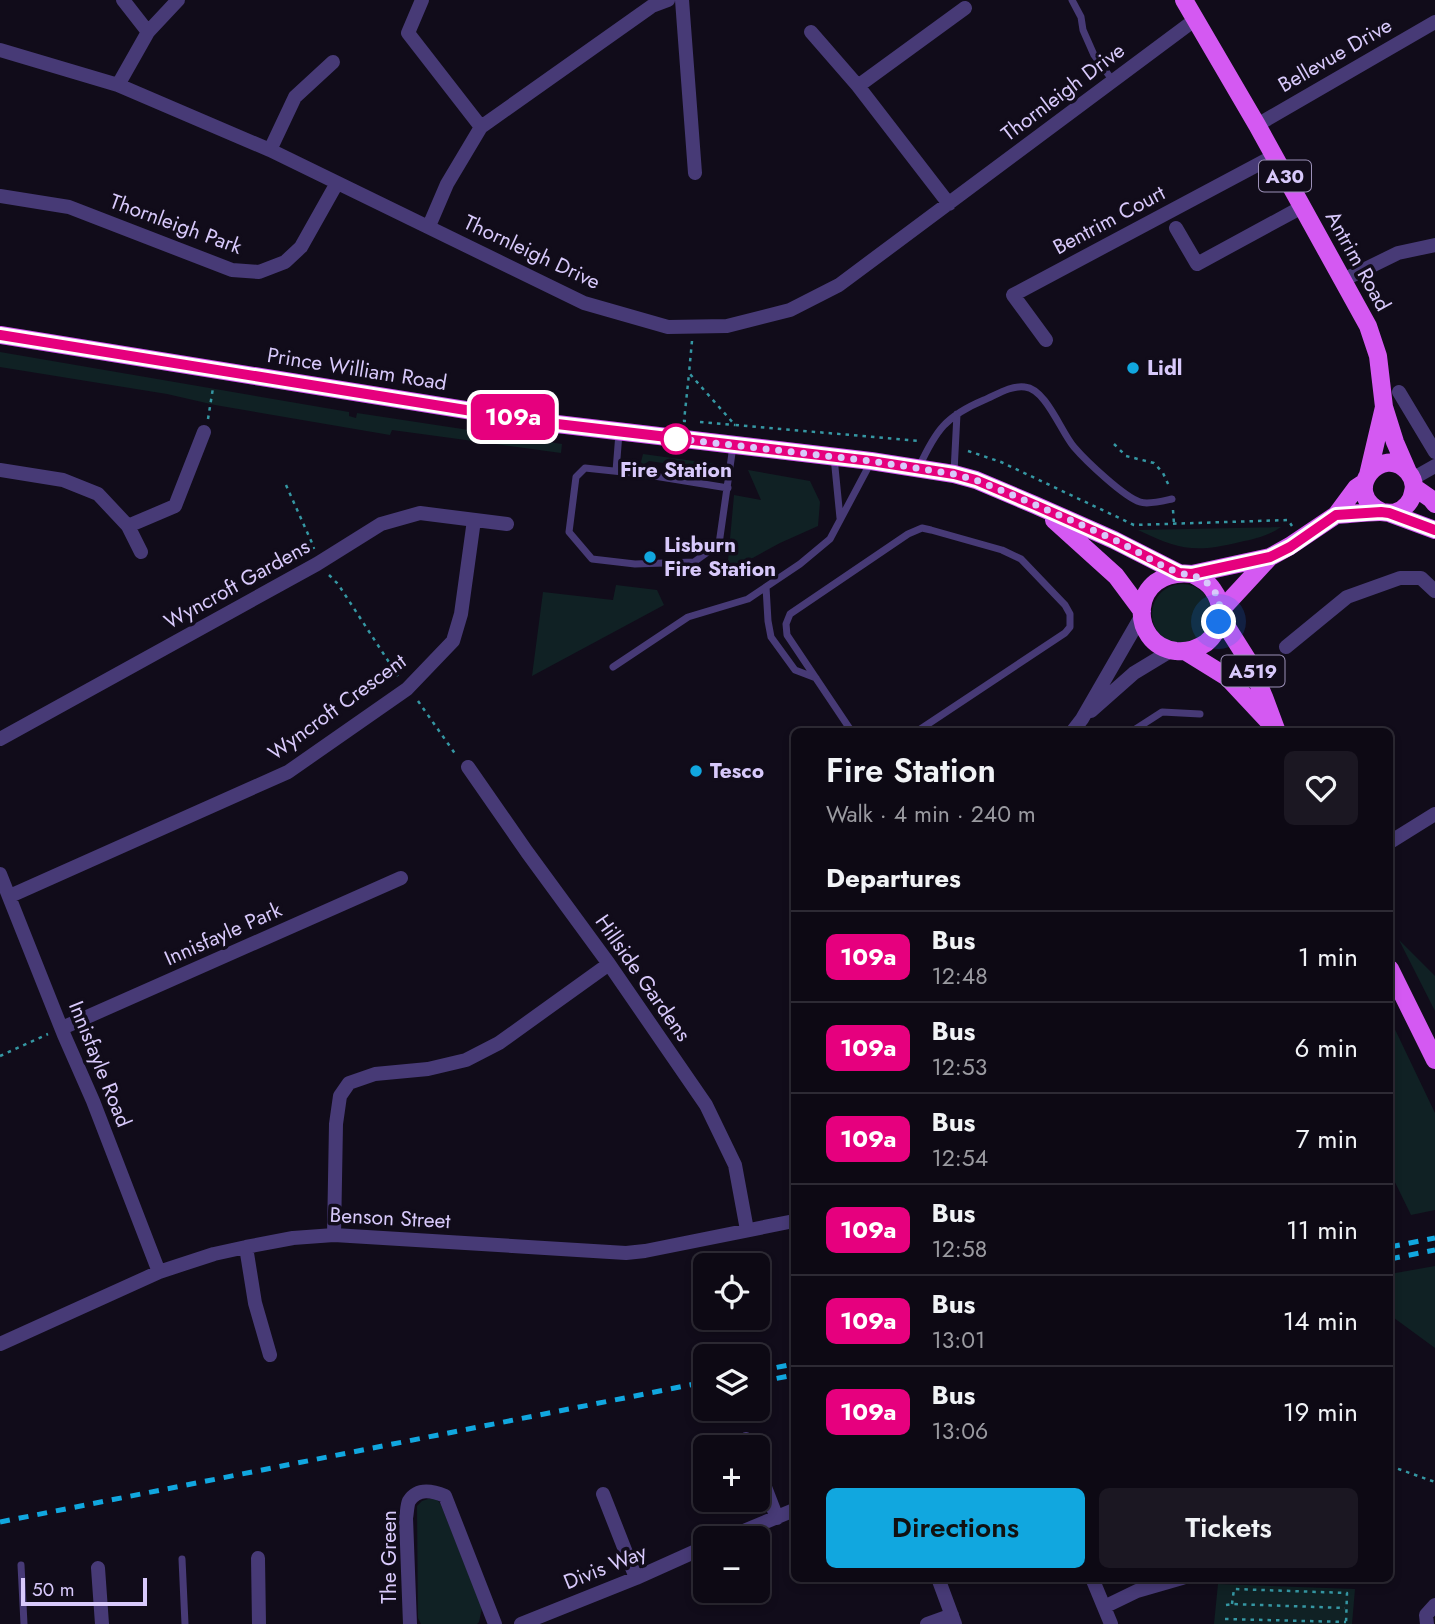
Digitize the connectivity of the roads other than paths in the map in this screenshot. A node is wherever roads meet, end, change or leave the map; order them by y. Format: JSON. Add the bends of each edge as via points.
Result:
{"nodes":[{"id":1,"x":123,"y":0,"type":"edge"},
{"id":2,"x":178,"y":0,"type":"edge"},
{"id":3,"x":422,"y":0,"type":"edge"},
{"id":4,"x":667,"y":0,"type":"edge"},
{"id":5,"x":682,"y":0,"type":"edge"},
{"id":6,"x":1072,"y":0,"type":"edge"},
{"id":7,"x":1184,"y":0,"type":"edge"},
{"id":8,"x":965,"y":8,"type":"dead end"},
{"id":9,"x":1196,"y":19,"type":"junction"},
{"id":10,"x":1435,"y":22,"type":"edge"},
{"id":11,"x":148,"y":32,"type":"junction"},
{"id":12,"x":811,"y":32,"type":"dead end"},
{"id":13,"x":0,"y":50,"type":"edge"},
{"id":14,"x":333,"y":62,"type":"dead end"},
{"id":15,"x":1113,"y":81,"type":"junction"},
{"id":16,"x":118,"y":85,"type":"junction"},
{"id":17,"x":858,"y":86,"type":"junction"},
{"id":18,"x":1257,"y":125,"type":"junction"},
{"id":19,"x":481,"y":127,"type":"junction"},
{"id":20,"x":270,"y":150,"type":"junction"},
{"id":21,"x":1274,"y":156,"type":"junction"},
{"id":22,"x":695,"y":173,"type":"dead end"},
{"id":23,"x":337,"y":183,"type":"junction"},
{"id":24,"x":0,"y":196,"type":"edge"},
{"id":25,"x":949,"y":204,"type":"junction"},
{"id":26,"x":1302,"y":207,"type":"junction"},
{"id":27,"x":429,"y":226,"type":"junction"},
{"id":28,"x":1176,"y":228,"type":"dead end"},
{"id":29,"x":1435,"y":245,"type":"edge"},
{"id":30,"x":1343,"y":280,"type":"junction"},
{"id":31,"x":0,"y":335,"type":"edge"},
{"id":32,"x":1046,"y":340,"type":"dead end"},
{"id":33,"x":1399,"y":393,"type":"dead end"},
{"id":34,"x":1384,"y":407,"type":"junction"},
{"id":35,"x":957,"y":413,"type":"junction"},
{"id":36,"x":619,"y":431,"type":"junction"},
{"id":37,"x":204,"y":432,"type":"road end"},
{"id":38,"x":733,"y":446,"type":"junction"},
{"id":39,"x":1435,"y":452,"type":"edge"},
{"id":40,"x":834,"y":457,"type":"junction"},
{"id":41,"x":871,"y":461,"type":"junction"},
{"id":42,"x":1435,"y":466,"type":"edge"},
{"id":43,"x":918,"y":468,"type":"junction"},
{"id":44,"x":0,"y":470,"type":"edge"},
{"id":45,"x":616,"y":471,"type":"junction"},
{"id":46,"x":954,"y":474,"type":"junction"},
{"id":47,"x":1366,"y":478,"type":"junction"},
{"id":48,"x":1411,"y":479,"type":"junction"},
{"id":49,"x":728,"y":488,"type":"junction"},
{"id":50,"x":1172,"y":499,"type":"road end"},
{"id":51,"x":1435,"y":504,"type":"edge"},
{"id":52,"x":1035,"y":505,"type":"junction"},
{"id":53,"x":1385,"y":513,"type":"junction"},
{"id":54,"x":1336,"y":515,"type":"junction"},
{"id":55,"x":840,"y":519,"type":"junction"},
{"id":56,"x":474,"y":520,"type":"junction"},
{"id":57,"x":507,"y":524,"type":"dead end"},
{"id":58,"x":128,"y":526,"type":"junction"},
{"id":59,"x":1435,"y":530,"type":"edge"},
{"id":60,"x":141,"y":552,"type":"dead end"},
{"id":61,"x":1270,"y":557,"type":"junction"},
{"id":62,"x":1186,"y":573,"type":"junction"},
{"id":63,"x":766,"y":587,"type":"junction"},
{"id":64,"x":1435,"y":591,"type":"edge"},
{"id":65,"x":1142,"y":613,"type":"junction"},
{"id":66,"x":1220,"y":613,"type":"junction"},
{"id":67,"x":1286,"y":647,"type":"dead end"},
{"id":68,"x":1179,"y":651,"type":"junction"},
{"id":69,"x":612,"y":667,"type":"dead end"},
{"id":70,"x":817,"y":678,"type":"junction"},
{"id":71,"x":1200,"y":714,"type":"dead end"},
{"id":72,"x":1082,"y":719,"type":"junction"},
{"id":73,"x":849,"y":728,"type":"edge"},
{"id":74,"x":922,"y":728,"type":"edge"},
{"id":75,"x":1075,"y":728,"type":"edge"},
{"id":76,"x":1137,"y":728,"type":"edge"},
{"id":77,"x":1273,"y":728,"type":"edge"},
{"id":78,"x":1275,"y":728,"type":"edge"},
{"id":79,"x":0,"y":739,"type":"edge"},
{"id":80,"x":468,"y":767,"type":"road end"},
{"id":81,"x":1435,"y":814,"type":"edge"},
{"id":82,"x":1393,"y":840,"type":"edge"},
{"id":83,"x":0,"y":874,"type":"edge"},
{"id":84,"x":401,"y":878,"type":"dead end"},
{"id":85,"x":10,"y":896,"type":"junction"},
{"id":86,"x":609,"y":964,"type":"junction"},
{"id":87,"x":1393,"y":975,"type":"edge"},
{"id":88,"x":62,"y":1028,"type":"junction"},
{"id":89,"x":1435,"y":1060,"type":"edge"},
{"id":90,"x":791,"y":1222,"type":"edge"},
{"id":91,"x":747,"y":1230,"type":"junction"},
{"id":92,"x":334,"y":1235,"type":"junction"},
{"id":93,"x":246,"y":1247,"type":"junction"},
{"id":94,"x":159,"y":1272,"type":"junction"},
{"id":95,"x":0,"y":1345,"type":"edge"},
{"id":96,"x":270,"y":1355,"type":"dead end"},
{"id":97,"x":603,"y":1494,"type":"dead end"},
{"id":98,"x":770,"y":1500,"type":"edge"},
{"id":99,"x":791,"y":1511,"type":"edge"},
{"id":100,"x":777,"y":1518,"type":"junction"},
{"id":101,"x":757,"y":1526,"type":"edge"},
{"id":102,"x":693,"y":1553,"type":"edge"},
{"id":103,"x":258,"y":1558,"type":"dead end"},
{"id":104,"x":182,"y":1559,"type":"dead end"},
{"id":105,"x":21,"y":1565,"type":"dead end"},
{"id":106,"x":98,"y":1567,"type":"dead end"},
{"id":107,"x":636,"y":1578,"type":"junction"},
{"id":108,"x":939,"y":1582,"type":"edge"},
{"id":109,"x":1094,"y":1582,"type":"edge"},
{"id":110,"x":1168,"y":1582,"type":"edge"},
{"id":111,"x":1435,"y":1605,"type":"edge"},
{"id":112,"x":1104,"y":1607,"type":"junction"},
{"id":113,"x":954,"y":1619,"type":"edge"},
{"id":114,"x":24,"y":1624,"type":"edge"},
{"id":115,"x":102,"y":1624,"type":"edge"},
{"id":116,"x":185,"y":1624,"type":"edge"},
{"id":117,"x":259,"y":1624,"type":"edge"},
{"id":118,"x":410,"y":1624,"type":"edge"},
{"id":119,"x":495,"y":1624,"type":"edge"},
{"id":120,"x":521,"y":1624,"type":"edge"},
{"id":121,"x":928,"y":1624,"type":"edge"},
{"id":122,"x":1111,"y":1624,"type":"edge"},
{"id":123,"x":1427,"y":1624,"type":"edge"}],
"edges":[{"from":1,"to":11,"type":"street"},
{"from":2,"to":11,"type":"street"},
{"from":3,"to":19,"type":"street","via":[[408,33]]},
{"from":4,"to":19,"type":"street","via":[[652,6]]},
{"from":5,"to":22,"type":"street"},
{"from":6,"to":15,"type":"lane","via":[[1094,55]]},
{"from":7,"to":9,"type":"main road","name":"Antrim Road","number":"A30"},
{"from":8,"to":17,"type":"street"},
{"from":9,"to":15,"type":"street","name":"Thornleigh Drive"},
{"from":9,"to":18,"type":"main road","name":"Antrim Road","number":"A30"},
{"from":10,"to":18,"type":"street","name":"Bellevue Drive"},
{"from":11,"to":16,"type":"street"},
{"from":12,"to":17,"type":"street"},
{"from":13,"to":16,"type":"street","name":"Thornleigh Drive"},
{"from":14,"to":20,"type":"street","via":[[295,97]]},
{"from":15,"to":25,"type":"street","name":"Thornleigh Drive"},
{"from":16,"to":20,"type":"street","name":"Thornleigh Drive"},
{"from":17,"to":25,"type":"street"},
{"from":18,"to":21,"type":"main road","name":"Antrim Road","number":"A30"},
{"from":19,"to":27,"type":"street","via":[[447,184]]},
{"from":20,"to":23,"type":"street","name":"Thornleigh Drive"},
{"from":21,"to":26,"type":"main road","name":"Antrim Road","number":"A30"},
{"from":21,"to":32,"type":"street","name":"Bentrim Court","via":[[1013,295]]},
{"from":23,"to":24,"type":"street","name":"Thornleigh Park","via":[[300,247],[285,261],[259,272],[232,271],[69,207]]},
{"from":23,"to":27,"type":"street","name":"Thornleigh Drive"},
{"from":25,"to":27,"type":"street","name":"Thornleigh Drive","via":[[839,285],[790,310],[727,326],[667,327],[584,303]]},
{"from":26,"to":28,"type":"street","name":"Bentrim Court","via":[[1197,264]]},
{"from":26,"to":30,"type":"main road","name":"Antrim Road","number":"A30"},
{"from":29,"to":30,"type":"street","via":[[1398,253]]},
{"from":30,"to":34,"type":"main road","name":"Antrim Road","number":"A30","via":[[1378,356]]},
{"from":31,"to":36,"type":"main road","name":"Prince William Road","number":"A519"},
{"from":33,"to":39,"type":"street"},
{"from":34,"to":47,"type":"main road","name":"Antrim Road","number":"A30"},
{"from":34,"to":48,"type":"main road","name":"Antrim Road","number":"A30"},
{"from":35,"to":43,"type":"lane","via":[[937,431]]},
{"from":35,"to":46,"type":"lane"},
{"from":35,"to":50,"type":"lane","via":[[1010,388],[1026,387],[1040,394],[1074,447],[1123,493],[1142,503]]},
{"from":36,"to":38,"type":"main road","name":"Prince William Road","number":"A519"},
{"from":36,"to":45,"type":"lane"},
{"from":37,"to":58,"type":"street","via":[[175,506]]},
{"from":38,"to":40,"type":"main road","name":"Prince William Road","number":"A519"},
{"from":38,"to":49,"type":"lane"},
{"from":40,"to":41,"type":"main road","name":"Prince William Road","number":"A519"},
{"from":40,"to":55,"type":"lane"},
{"from":41,"to":43,"type":"main road","name":"Prince William Road","number":"A519"},
{"from":41,"to":55,"type":"lane"},
{"from":42,"to":48,"type":"street"},
{"from":43,"to":46,"type":"main road","name":"Prince William Road","number":"A519"},
{"from":44,"to":58,"type":"street","via":[[63,480],[98,494]]},
{"from":45,"to":49,"type":"lane"},
{"from":45,"to":49,"type":"lane","via":[[585,468],[576,477],[569,532],[592,559],[635,564],[694,562],[719,544]]},
{"from":46,"to":52,"type":"main road","name":"Prince William Road","number":"A519"},
{"from":47,"to":48,"type":"main road","via":[[1387,463],[1402,467]]},
{"from":47,"to":53,"type":"main road","via":[[1365,497]]},
{"from":47,"to":54,"type":"main road","number":"A30"},
{"from":48,"to":51,"type":"main road","name":"Antrim Road","number":"A30"},
{"from":48,"to":53,"type":"main road","via":[[1409,503]]},
{"from":52,"to":62,"type":"main road","name":"Prince William Road","number":"A519"},
{"from":52,"to":65,"type":"main road","name":"Prince William Road","number":"A519","via":[[1116,576]]},
{"from":53,"to":54,"type":"main road"},
{"from":53,"to":59,"type":"main road"},
{"from":54,"to":61,"type":"main road","number":"A30"},
{"from":55,"to":63,"type":"lane","via":[[830,539]]},
{"from":56,"to":57,"type":"street","name":"Wyncroft Gardens"},
{"from":56,"to":79,"type":"street","name":"Wyncroft Gardens","via":[[420,513],[381,524]]},
{"from":56,"to":85,"type":"street","name":"Wyncroft Crescent","via":[[453,641],[407,689],[288,772]]},
{"from":58,"to":60,"type":"street"},
{"from":61,"to":62,"type":"main road","number":"A30"},
{"from":61,"to":66,"type":"main road","number":"A30"},
{"from":62,"to":65,"type":"main road","via":[[1167,575],[1156,582],[1143,602]]},
{"from":62,"to":66,"type":"main road","number":"A519","via":[[1213,588]]},
{"from":63,"to":69,"type":"lane","via":[[748,599],[688,617]]},
{"from":63,"to":70,"type":"lane","via":[[771,637],[795,670]]},
{"from":64,"to":67,"type":"street","via":[[1421,578],[1400,578],[1347,597]]},
{"from":65,"to":68,"type":"main road","number":"A519","via":[[1151,637],[1161,646]]},
{"from":65,"to":72,"type":"street"},
{"from":66,"to":68,"type":"main road","number":"A519","via":[[1215,633],[1207,642]]},
{"from":66,"to":78,"type":"main road","number":"A519","via":[[1249,662]]},
{"from":68,"to":72,"type":"street","via":[[1134,673]]},
{"from":68,"to":77,"type":"main road","number":"A519","via":[[1227,677]]},
{"from":70,"to":73,"type":"lane"},
{"from":70,"to":74,"type":"lane","via":[[787,635],[790,614],[908,534],[922,528],[1021,558],[1065,605],[1070,627]]},
{"from":71,"to":76,"type":"lane","via":[[1162,712]]},
{"from":72,"to":75,"type":"street"},
{"from":80,"to":86,"type":"street","name":"Hillside Gardens"},
{"from":81,"to":82,"type":"street"},
{"from":83,"to":85,"type":"street","name":"Innisfayle Road"},
{"from":84,"to":88,"type":"street","name":"Innisfayle Park"},
{"from":85,"to":88,"type":"street","name":"Innisfayle Road"},
{"from":86,"to":91,"type":"street","name":"Hillside Gardens","via":[[706,1105],[735,1165]]},
{"from":86,"to":92,"type":"street","via":[[499,1043],[466,1060],[375,1074],[349,1083],[340,1096],[336,1124]]},
{"from":87,"to":89,"type":"main road"},
{"from":88,"to":94,"type":"street","name":"Innisfayle Road"},
{"from":90,"to":91,"type":"street","name":"Benson Street"},
{"from":91,"to":92,"type":"street","name":"Benson Street","via":[[626,1253]]},
{"from":92,"to":93,"type":"street","name":"Benson Street"},
{"from":93,"to":94,"type":"street","name":"Benson Street"},
{"from":93,"to":96,"type":"street"},
{"from":94,"to":95,"type":"street","name":"Benson Street"},
{"from":97,"to":107,"type":"street"},
{"from":98,"to":100,"type":"street"},
{"from":99,"to":100,"type":"street"},
{"from":100,"to":101,"type":"street"},
{"from":102,"to":107,"type":"street","name":"Divis Way"},
{"from":103,"to":117,"type":"street"},
{"from":104,"to":116,"type":"lane"},
{"from":105,"to":114,"type":"lane"},
{"from":106,"to":115,"type":"street"},
{"from":107,"to":120,"type":"street","name":"Divis Way"},
{"from":108,"to":113,"type":"street"},
{"from":109,"to":112,"type":"street"},
{"from":110,"to":112,"type":"street"},
{"from":111,"to":123,"type":"street","via":[[1426,1615]]},
{"from":112,"to":122,"type":"street"},
{"from":113,"to":121,"type":"street"},
{"from":118,"to":119,"type":"street","name":"The Green","via":[[406,1518],[409,1501],[420,1491],[433,1491],[445,1496]]}]}
